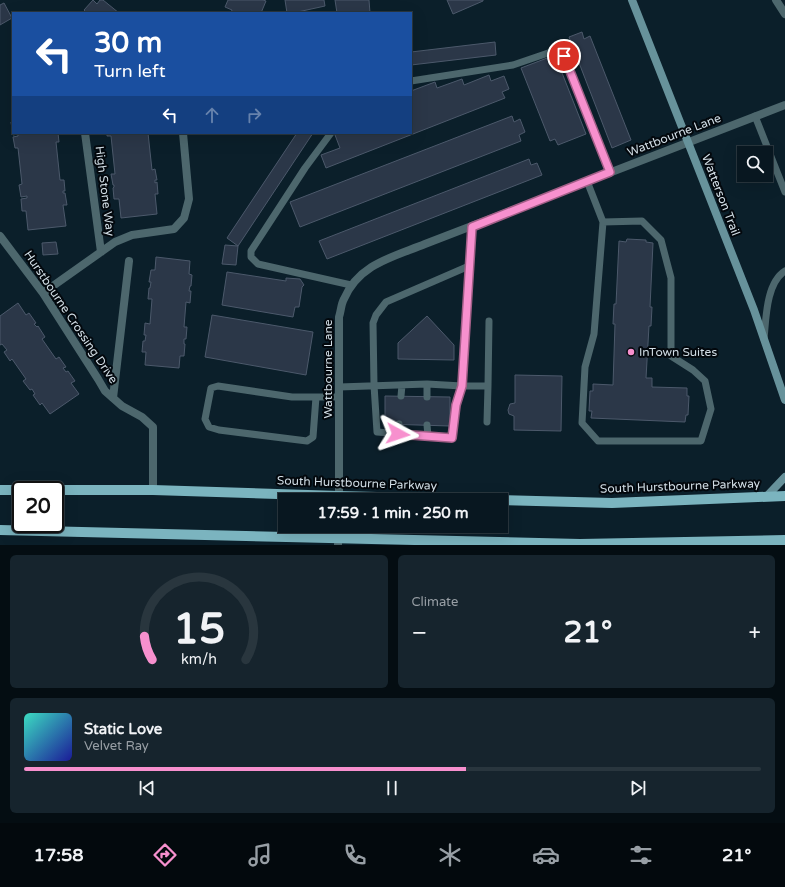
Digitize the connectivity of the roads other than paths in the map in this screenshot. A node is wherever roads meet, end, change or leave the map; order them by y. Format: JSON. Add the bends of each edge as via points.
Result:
{"nodes":[{"id":1,"x":632,"y":0,"type":"edge"},
{"id":2,"x":776,"y":0,"type":"edge"},
{"id":3,"x":785,"y":14,"type":"edge"},
{"id":4,"x":412,"y":81,"type":"edge"},
{"id":5,"x":785,"y":105,"type":"edge"},
{"id":6,"x":755,"y":116,"type":"junction"},
{"id":7,"x":85,"y":134,"type":"edge"},
{"id":8,"x":182,"y":134,"type":"edge"},
{"id":9,"x":330,"y":134,"type":"edge"},
{"id":10,"x":687,"y":142,"type":"junction"},
{"id":11,"x":610,"y":172,"type":"junction"},
{"id":12,"x":587,"y":181,"type":"junction"},
{"id":13,"x":785,"y":192,"type":"edge"},
{"id":14,"x":604,"y":222,"type":"junction"},
{"id":15,"x":472,"y":227,"type":"junction"},
{"id":16,"x":0,"y":236,"type":"edge"},
{"id":17,"x":101,"y":252,"type":"junction"},
{"id":18,"x":129,"y":261,"type":"dead end"},
{"id":19,"x":469,"y":266,"type":"junction"},
{"id":20,"x":785,"y":270,"type":"edge"},
{"id":21,"x":351,"y":285,"type":"junction"},
{"id":22,"x":43,"y":293,"type":"junction"},
{"id":23,"x":489,"y":321,"type":"dead end"},
{"id":24,"x":764,"y":341,"type":"junction"},
{"id":25,"x":427,"y":384,"type":"junction"},
{"id":26,"x":402,"y":385,"type":"junction"},
{"id":27,"x":374,"y":386,"type":"junction"},
{"id":28,"x":462,"y":386,"type":"junction"},
{"id":29,"x":488,"y":386,"type":"junction"},
{"id":30,"x":339,"y":387,"type":"junction"},
{"id":31,"x":401,"y":396,"type":"dead end"},
{"id":32,"x":316,"y":397,"type":"junction"},
{"id":33,"x":339,"y":397,"type":"junction"},
{"id":34,"x":427,"y":397,"type":"dead end"},
{"id":35,"x":113,"y":398,"type":"junction"},
{"id":36,"x":785,"y":400,"type":"edge"},
{"id":37,"x":487,"y":422,"type":"dead end"},
{"id":38,"x":399,"y":424,"type":"dead end"},
{"id":39,"x":427,"y":425,"type":"dead end"},
{"id":40,"x":398,"y":434,"type":"junction"},
{"id":41,"x":428,"y":436,"type":"junction"},
{"id":42,"x":785,"y":477,"type":"edge"},
{"id":43,"x":0,"y":490,"type":"edge"},
{"id":44,"x":153,"y":490,"type":"junction"},
{"id":45,"x":339,"y":493,"type":"edge"},
{"id":46,"x":278,"y":495,"type":"edge"},
{"id":47,"x":767,"y":496,"type":"junction"},
{"id":48,"x":785,"y":496,"type":"edge"},
{"id":49,"x":508,"y":501,"type":"edge"},
{"id":50,"x":0,"y":530,"type":"edge"},
{"id":51,"x":785,"y":540,"type":"edge"},
{"id":52,"x":338,"y":541,"type":"edge"},
{"id":53,"x":541,"y":544,"type":"edge"}],
"edges":[{"from":1,"to":10,"type":"main road","name":"Watterson Trail"},
{"from":2,"to":3,"type":"street"},
{"from":4,"to":11,"type":"lane","via":[[513,65],[554,51],[559,52],[564,56]]},
{"from":5,"to":6,"type":"street","name":"Wattbourne Lane"},
{"from":6,"to":10,"type":"street","name":"Wattbourne Lane"},
{"from":6,"to":13,"type":"lane"},
{"from":7,"to":17,"type":"street","name":"High Stone Way"},
{"from":8,"to":17,"type":"street","name":"High Stone Way","via":[[189,199],[184,218],[174,229],[132,235],[115,242]]},
{"from":9,"to":21,"type":"lane","via":[[251,251],[251,257],[258,264]]},
{"from":10,"to":11,"type":"street","name":"Wattbourne Lane"},
{"from":10,"to":24,"type":"main road","name":"Watterson Trail"},
{"from":11,"to":12,"type":"street","name":"Wattbourne Lane"},
{"from":12,"to":14,"type":"lane"},
{"from":12,"to":15,"type":"street","name":"Wattbourne Lane"},
{"from":14,"to":14,"type":"lane","via":[[642,221],[661,240],[671,278],[671,356],[705,381],[711,409],[701,441],[598,441],[582,423],[585,367],[594,334]]},
{"from":15,"to":19,"type":"street"},
{"from":15,"to":21,"type":"street","name":"Wattbourne Lane","via":[[374,265]]},
{"from":16,"to":22,"type":"street","name":"Hurstbourne Crossing Drive"},
{"from":17,"to":22,"type":"street","name":"High Stone Way"},
{"from":18,"to":35,"type":"street"},
{"from":19,"to":27,"type":"lane","via":[[403,294],[381,307],[373,323]]},
{"from":19,"to":28,"type":"street"},
{"from":20,"to":24,"type":"lane","via":[[774,283],[770,294]]},
{"from":21,"to":30,"type":"street","name":"Wattbourne Lane","via":[[343,300],[339,317]]},
{"from":22,"to":35,"type":"street","name":"Hurstbourne Crossing Drive","via":[[105,392]]},
{"from":23,"to":29,"type":"lane"},
{"from":24,"to":36,"type":"main road","name":"Watterson Trail"},
{"from":25,"to":26,"type":"lane"},
{"from":25,"to":28,"type":"lane"},
{"from":25,"to":34,"type":"lane"},
{"from":26,"to":27,"type":"lane"},
{"from":26,"to":31,"type":"lane"},
{"from":27,"to":30,"type":"lane"},
{"from":27,"to":40,"type":"lane","via":[[377,432]]},
{"from":28,"to":29,"type":"lane"},
{"from":28,"to":41,"type":"lane","via":[[456,405],[452,438]]},
{"from":29,"to":37,"type":"lane"},
{"from":30,"to":33,"type":"street","name":"Wattbourne Lane"},
{"from":32,"to":32,"type":"lane","via":[[292,397],[230,387],[214,387],[211,388],[205,419],[209,427],[218,430],[307,441],[313,437]]},
{"from":32,"to":33,"type":"lane"},
{"from":33,"to":45,"type":"street","name":"Wattbourne Lane"},
{"from":35,"to":44,"type":"street","name":"Hurstbourne Crossing Drive","via":[[153,427]]},
{"from":38,"to":40,"type":"lane"},
{"from":39,"to":41,"type":"lane"},
{"from":40,"to":41,"type":"lane"},
{"from":42,"to":47,"type":"main road"},
{"from":43,"to":44,"type":"main road","name":"South Hurstbourne Parkway"},
{"from":44,"to":46,"type":"main road","name":"South Hurstbourne Parkway"},
{"from":47,"to":48,"type":"main road","name":"South Hurstbourne Parkway"},
{"from":47,"to":49,"type":"main road","name":"South Hurstbourne Parkway","via":[[612,503]]},
{"from":50,"to":52,"type":"main road"},
{"from":51,"to":53,"type":"main road"},
{"from":52,"to":53,"type":"main road"}]}
